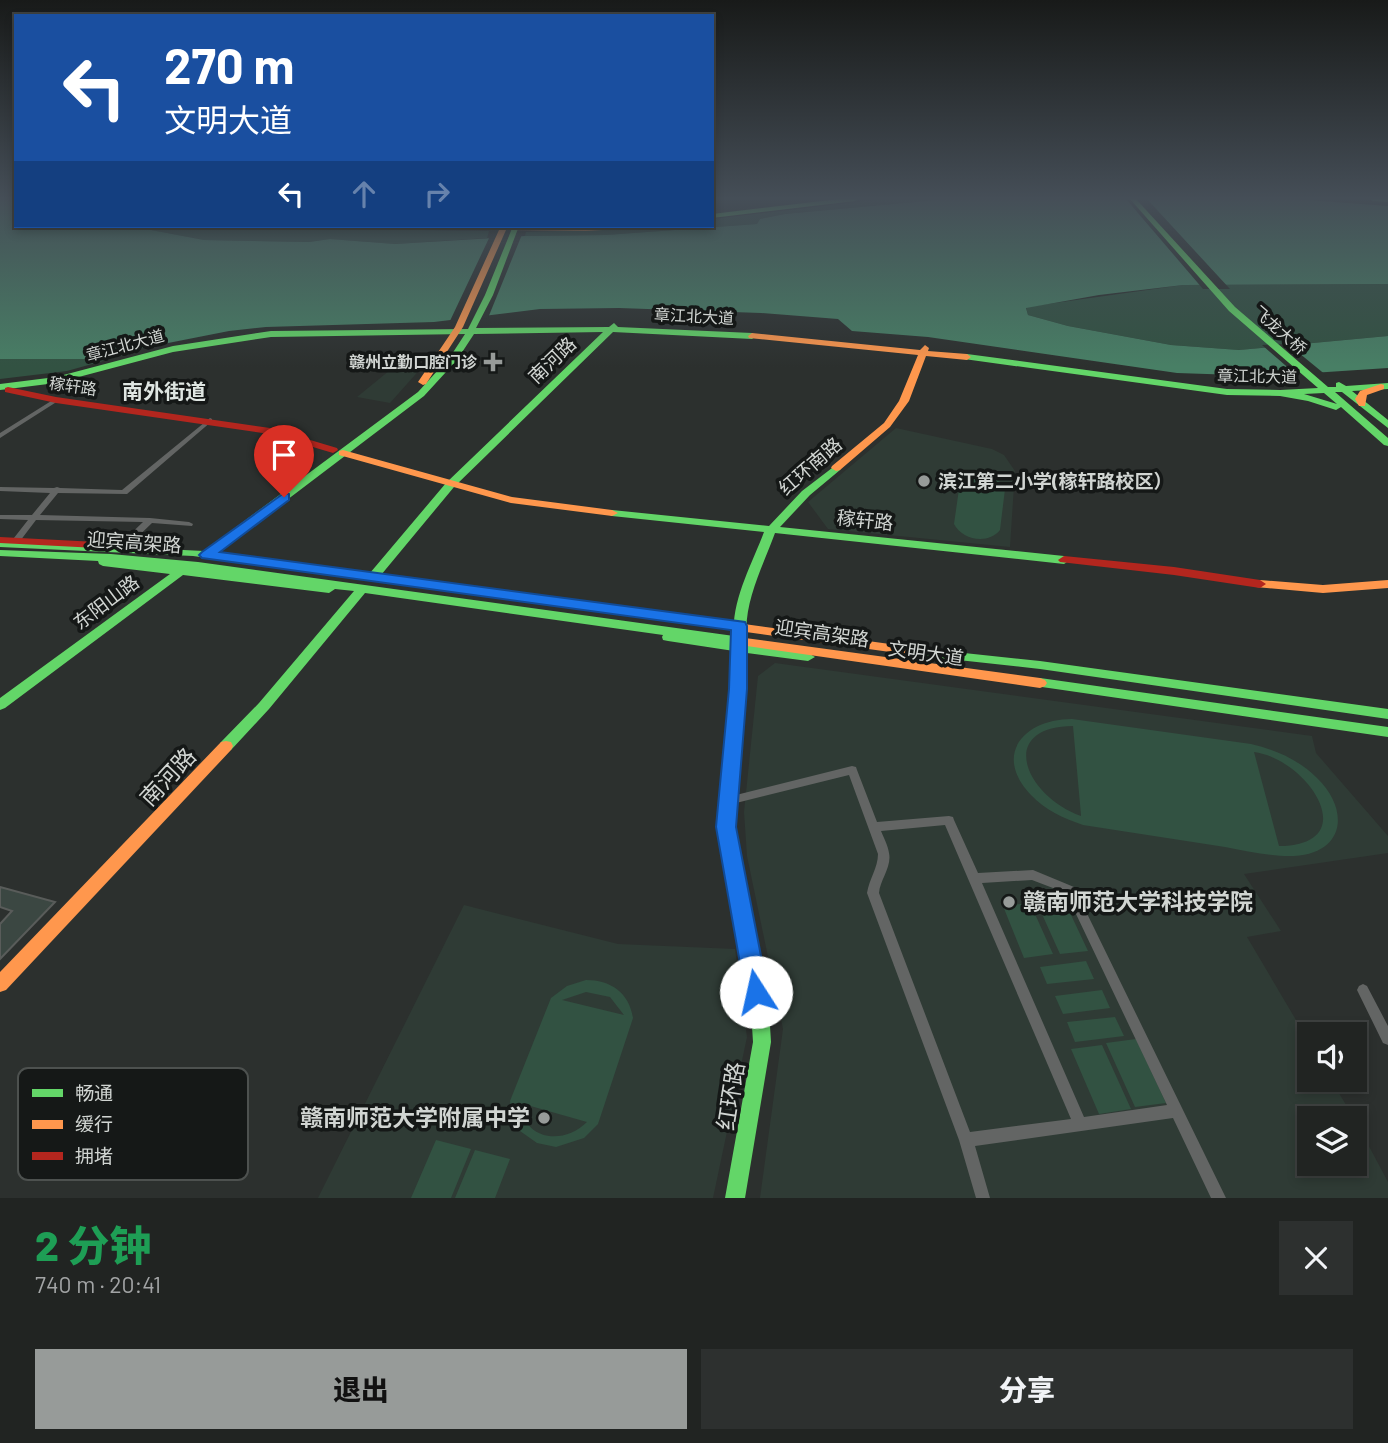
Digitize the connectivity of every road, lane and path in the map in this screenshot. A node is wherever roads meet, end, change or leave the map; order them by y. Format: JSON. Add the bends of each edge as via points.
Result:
{"nodes":[{"id":1,"x":492,"y":255,"type":"edge"},
{"id":2,"x":509,"y":255,"type":"edge"},
{"id":3,"x":1183,"y":255,"type":"edge"},
{"id":4,"x":1191,"y":255,"type":"edge"},
{"id":5,"x":612,"y":327,"type":"junction"},
{"id":6,"x":925,"y":349,"type":"junction"},
{"id":7,"x":62,"y":378,"type":"junction"},
{"id":8,"x":1386,"y":385,"type":"edge"},
{"id":9,"x":4,"y":387,"type":"edge"},
{"id":10,"x":1342,"y":388,"type":"junction"},
{"id":11,"x":1314,"y":389,"type":"junction"},
{"id":12,"x":1280,"y":393,"type":"junction"},
{"id":13,"x":56,"y":400,"type":"junction"},
{"id":14,"x":1362,"y":404,"type":"junction"},
{"id":15,"x":1336,"y":407,"type":"junction"},
{"id":16,"x":210,"y":421,"type":"junction"},
{"id":17,"x":1388,"y":425,"type":"edge"},
{"id":18,"x":1388,"y":435,"type":"edge"},
{"id":19,"x":0,"y":436,"type":"edge"},
{"id":20,"x":1388,"y":443,"type":"edge"},
{"id":21,"x":338,"y":451,"type":"junction"},
{"id":22,"x":1388,"y":452,"type":"edge"},
{"id":23,"x":450,"y":485,"type":"junction"},
{"id":24,"x":0,"y":489,"type":"edge"},
{"id":25,"x":57,"y":489,"type":"junction"},
{"id":26,"x":0,"y":517,"type":"edge"},
{"id":27,"x":37,"y":517,"type":"junction"},
{"id":28,"x":150,"y":520,"type":"junction"},
{"id":29,"x":189,"y":524,"type":"dead end"},
{"id":30,"x":771,"y":530,"type":"junction"},
{"id":31,"x":16,"y":541,"type":"junction"},
{"id":32,"x":0,"y":544,"type":"edge"},
{"id":33,"x":122,"y":546,"type":"junction"},
{"id":34,"x":193,"y":553,"type":"junction"},
{"id":35,"x":0,"y":555,"type":"edge"},
{"id":36,"x":207,"y":555,"type":"junction"},
{"id":37,"x":167,"y":569,"type":"junction"},
{"id":38,"x":181,"y":570,"type":"junction"},
{"id":39,"x":374,"y":576,"type":"junction"},
{"id":40,"x":1388,"y":584,"type":"edge"},
{"id":41,"x":359,"y":593,"type":"junction"},
{"id":42,"x":739,"y":626,"type":"junction"},
{"id":43,"x":747,"y":646,"type":"junction"},
{"id":44,"x":908,"y":651,"type":"junction"},
{"id":45,"x":0,"y":693,"type":"edge"},
{"id":46,"x":0,"y":705,"type":"edge"},
{"id":47,"x":1388,"y":717,"type":"edge"},
{"id":48,"x":1388,"y":734,"type":"edge"},
{"id":49,"x":728,"y":802,"type":"junction"},
{"id":50,"x":876,"y":827,"type":"junction"},
{"id":51,"x":976,"y":878,"type":"junction"},
{"id":52,"x":0,"y":984,"type":"edge"},
{"id":53,"x":1363,"y":990,"type":"dead end"},
{"id":54,"x":1388,"y":1038,"type":"edge"},
{"id":55,"x":1177,"y":1111,"type":"junction"},
{"id":56,"x":1080,"y":1124,"type":"junction"},
{"id":57,"x":966,"y":1140,"type":"junction"},
{"id":58,"x":735,"y":1198,"type":"edge"},
{"id":59,"x":983,"y":1198,"type":"edge"},
{"id":60,"x":1219,"y":1198,"type":"edge"}],
"edges":[{"from":1,"to":21,"type":"main road","name":"东阳山路","via":[[438,363],[413,392]]},
{"from":2,"to":21,"type":"main road","name":"东阳山路","via":[[445,372]]},
{"from":3,"to":20,"type":"main road","name":"飞龙大桥","via":[[1232,309]]},
{"from":4,"to":18,"type":"main road","name":"飞龙大桥","via":[[1240,309]]},
{"from":5,"to":6,"type":"main road","name":"章江北大道","via":[[777,334]]},
{"from":5,"to":7,"type":"main road","name":"章江北大道","via":[[271,334],[173,349]]},
{"from":5,"to":9,"type":"main road","name":"章江北大道","via":[[273,331],[172,346]]},
{"from":5,"to":23,"type":"main road","name":"南河路"},
{"from":6,"to":11,"type":"main road","name":"章江北大道","via":[[1213,387]]},
{"from":6,"to":12,"type":"main road","name":"章江北大道","via":[[1192,389]]},
{"from":6,"to":30,"type":"main road","name":"红环南路","via":[[904,401],[887,425],[806,493]]},
{"from":7,"to":9,"type":"main road","name":"章江北大道"},
{"from":7,"to":13,"type":"main road","via":[[51,392]]},
{"from":8,"to":10,"type":"main road","name":"章江北大道"},
{"from":8,"to":14,"type":"main road","via":[[1365,392]]},
{"from":9,"to":13,"type":"main road","name":"稼轩路"},
{"from":10,"to":11,"type":"main road","name":"章江北大道"},
{"from":10,"to":14,"type":"main road"},
{"from":11,"to":12,"type":"main road","name":"章江北大道"},
{"from":11,"to":15,"type":"main road"},
{"from":12,"to":15,"type":"main road"},
{"from":13,"to":16,"type":"main road","name":"稼轩路"},
{"from":13,"to":19,"type":"street"},
{"from":14,"to":17,"type":"main road"},
{"from":15,"to":22,"type":"main road"},
{"from":16,"to":21,"type":"main road","name":"稼轩路","via":[[270,431]]},
{"from":16,"to":25,"type":"street","via":[[124,492]]},
{"from":21,"to":23,"type":"main road","name":"稼轩路"},
{"from":21,"to":34,"type":"main road","name":"东阳山路"},
{"from":21,"to":36,"type":"main road","name":"东阳山路"},
{"from":23,"to":30,"type":"main road","name":"稼轩路","via":[[568,508]]},
{"from":23,"to":39,"type":"main road","name":"南河路"},
{"from":24,"to":25,"type":"street"},
{"from":25,"to":27,"type":"street"},
{"from":26,"to":27,"type":"street"},
{"from":27,"to":28,"type":"street"},
{"from":27,"to":31,"type":"street"},
{"from":28,"to":29,"type":"street"},
{"from":28,"to":33,"type":"street"},
{"from":30,"to":40,"type":"main road","name":"稼轩路","via":[[1174,571],[1289,589]]},
{"from":30,"to":42,"type":"main road","name":"红环南路"},
{"from":31,"to":32,"type":"main road","name":"文明大道"},
{"from":31,"to":33,"type":"main road","name":"文明大道"},
{"from":32,"to":47,"type":"main road","name":"迎宾高架路","via":[[117,552],[382,582],[918,659]]},
{"from":33,"to":34,"type":"main road","name":"文明大道"},
{"from":34,"to":36,"type":"main road","name":"文明大道"},
{"from":34,"to":37,"type":"main road","name":"东阳山路"},
{"from":35,"to":37,"type":"main road"},
{"from":35,"to":43,"type":"main road","name":"迎宾高架路","via":[[198,566]]},
{"from":36,"to":38,"type":"main road","name":"东阳山路"},
{"from":36,"to":39,"type":"main road","name":"文明大道"},
{"from":37,"to":38,"type":"main road"},
{"from":37,"to":45,"type":"main road","name":"东阳山路"},
{"from":38,"to":41,"type":"main road"},
{"from":38,"to":46,"type":"main road","name":"东阳山路"},
{"from":39,"to":42,"type":"main road","name":"文明大道"},
{"from":41,"to":43,"type":"main road"},
{"from":41,"to":52,"type":"main road","name":"南河路","via":[[264,706]]},
{"from":42,"to":43,"type":"main road","name":"红环路"},
{"from":42,"to":44,"type":"main road","name":"文明大道"},
{"from":43,"to":48,"type":"main road","name":"迎宾高架路"},
{"from":43,"to":49,"type":"main road","name":"红环路"},
{"from":44,"to":47,"type":"main road","name":"文明大道"},
{"from":44,"to":47,"type":"main road","via":[[1041,665]]},
{"from":49,"to":50,"type":"street","via":[[852,769]]},
{"from":49,"to":58,"type":"main road","name":"红环路","via":[[728,844],[762,1026]]},
{"from":50,"to":51,"type":"street","via":[[949,820]]},
{"from":50,"to":57,"type":"street","via":[[885,863],[873,883],[873,893]]},
{"from":51,"to":55,"type":"street","via":[[1033,875],[1070,890]]},
{"from":51,"to":56,"type":"street"},
{"from":53,"to":54,"type":"street"},
{"from":55,"to":56,"type":"street"},
{"from":55,"to":60,"type":"street"},
{"from":56,"to":57,"type":"street"},
{"from":57,"to":59,"type":"street"}]}
